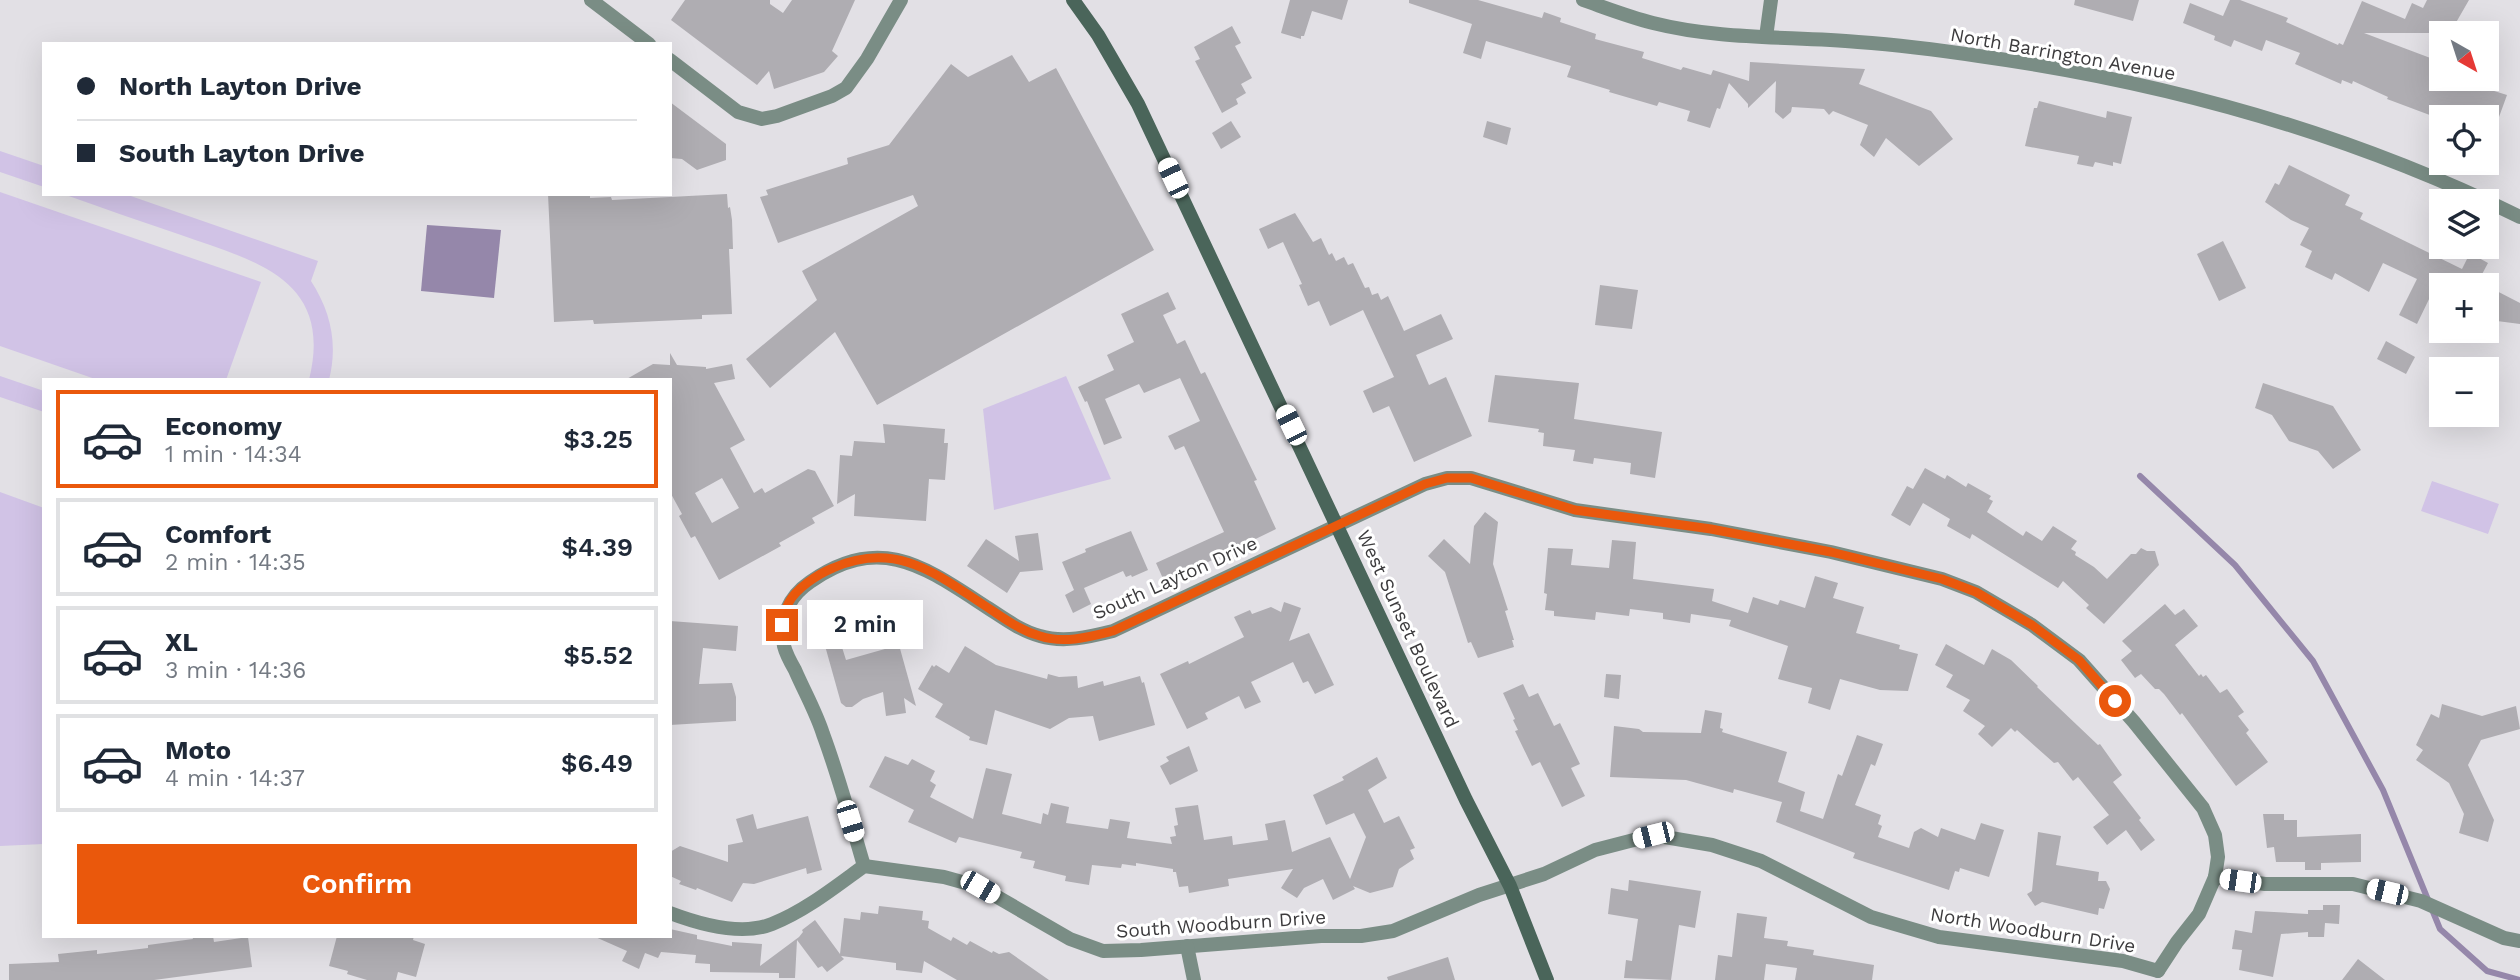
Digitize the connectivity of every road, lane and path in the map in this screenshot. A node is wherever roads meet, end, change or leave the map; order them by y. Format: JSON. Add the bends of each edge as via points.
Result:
{"nodes":[{"id":1,"x":591,"y":0,"type":"edge"},
{"id":2,"x":901,"y":0,"type":"edge"},
{"id":3,"x":1073,"y":0,"type":"edge"},
{"id":4,"x":1583,"y":0,"type":"edge"},
{"id":5,"x":1771,"y":0,"type":"edge"},
{"id":6,"x":1766,"y":37,"type":"junction"},
{"id":7,"x":646,"y":42,"type":"edge"},
{"id":8,"x":672,"y":62,"type":"edge"},
{"id":9,"x":2520,"y":217,"type":"edge"},
{"id":10,"x":1338,"y":524,"type":"junction"},
{"id":11,"x":864,"y":866,"type":"junction"},
{"id":12,"x":2215,"y":877,"type":"junction"},
{"id":13,"x":1510,"y":886,"type":"junction"},
{"id":14,"x":672,"y":914,"type":"edge"},
{"id":15,"x":2520,"y":941,"type":"edge"},
{"id":16,"x":1187,"y":946,"type":"junction"},
{"id":17,"x":2158,"y":976,"type":"edge"},
{"id":18,"x":1195,"y":980,"type":"edge"},
{"id":19,"x":1547,"y":980,"type":"edge"}],
"edges":[{"from":1,"to":7,"type":"street"},
{"from":2,"to":8,"type":"street","via":[[846,88],[777,116],[762,118],[738,112]]},
{"from":3,"to":10,"type":"main road","name":"West Sunset Boulevard","via":[[1138,104]]},
{"from":4,"to":6,"type":"street","name":"North Barrington Avenue","via":[[1653,23],[1713,34]]},
{"from":5,"to":6,"type":"street"},
{"from":6,"to":9,"type":"street","name":"North Barrington Avenue","via":[[1980,56],[2135,83],[2374,153]]},
{"from":10,"to":11,"type":"street","name":"South Layton Drive","via":[[1113,631],[1087,638],[1041,636],[940,577],[885,556],[851,560],[804,586],[788,603],[782,625],[785,648],[823,732]]},
{"from":10,"to":12,"type":"street","name":"South Layton Drive","via":[[1425,484],[1471,478],[1575,510],[1831,552],[1976,592],[2079,660],[2134,722],[2203,808],[2215,835]]},
{"from":10,"to":13,"type":"main road","name":"West Sunset Boulevard"},
{"from":11,"to":14,"type":"street","via":[[769,925],[735,929]]},
{"from":11,"to":16,"type":"street","name":"South Woodburn Drive","via":[[980,887],[1070,939],[1102,951]]},
{"from":12,"to":15,"type":"street","via":[[2265,884],[2353,884],[2421,901]]},
{"from":12,"to":17,"type":"street","via":[[2199,914]]},
{"from":13,"to":16,"type":"street","name":"South Woodburn Drive","via":[[1393,931]]},
{"from":13,"to":17,"type":"street","name":"North Woodburn Drive","via":[[1595,850],[1653,835],[1712,845],[1761,861],[1871,917],[1939,937],[2123,961]]},
{"from":13,"to":19,"type":"main road","name":"West Sunset Boulevard"},
{"from":16,"to":18,"type":"street"}]}
